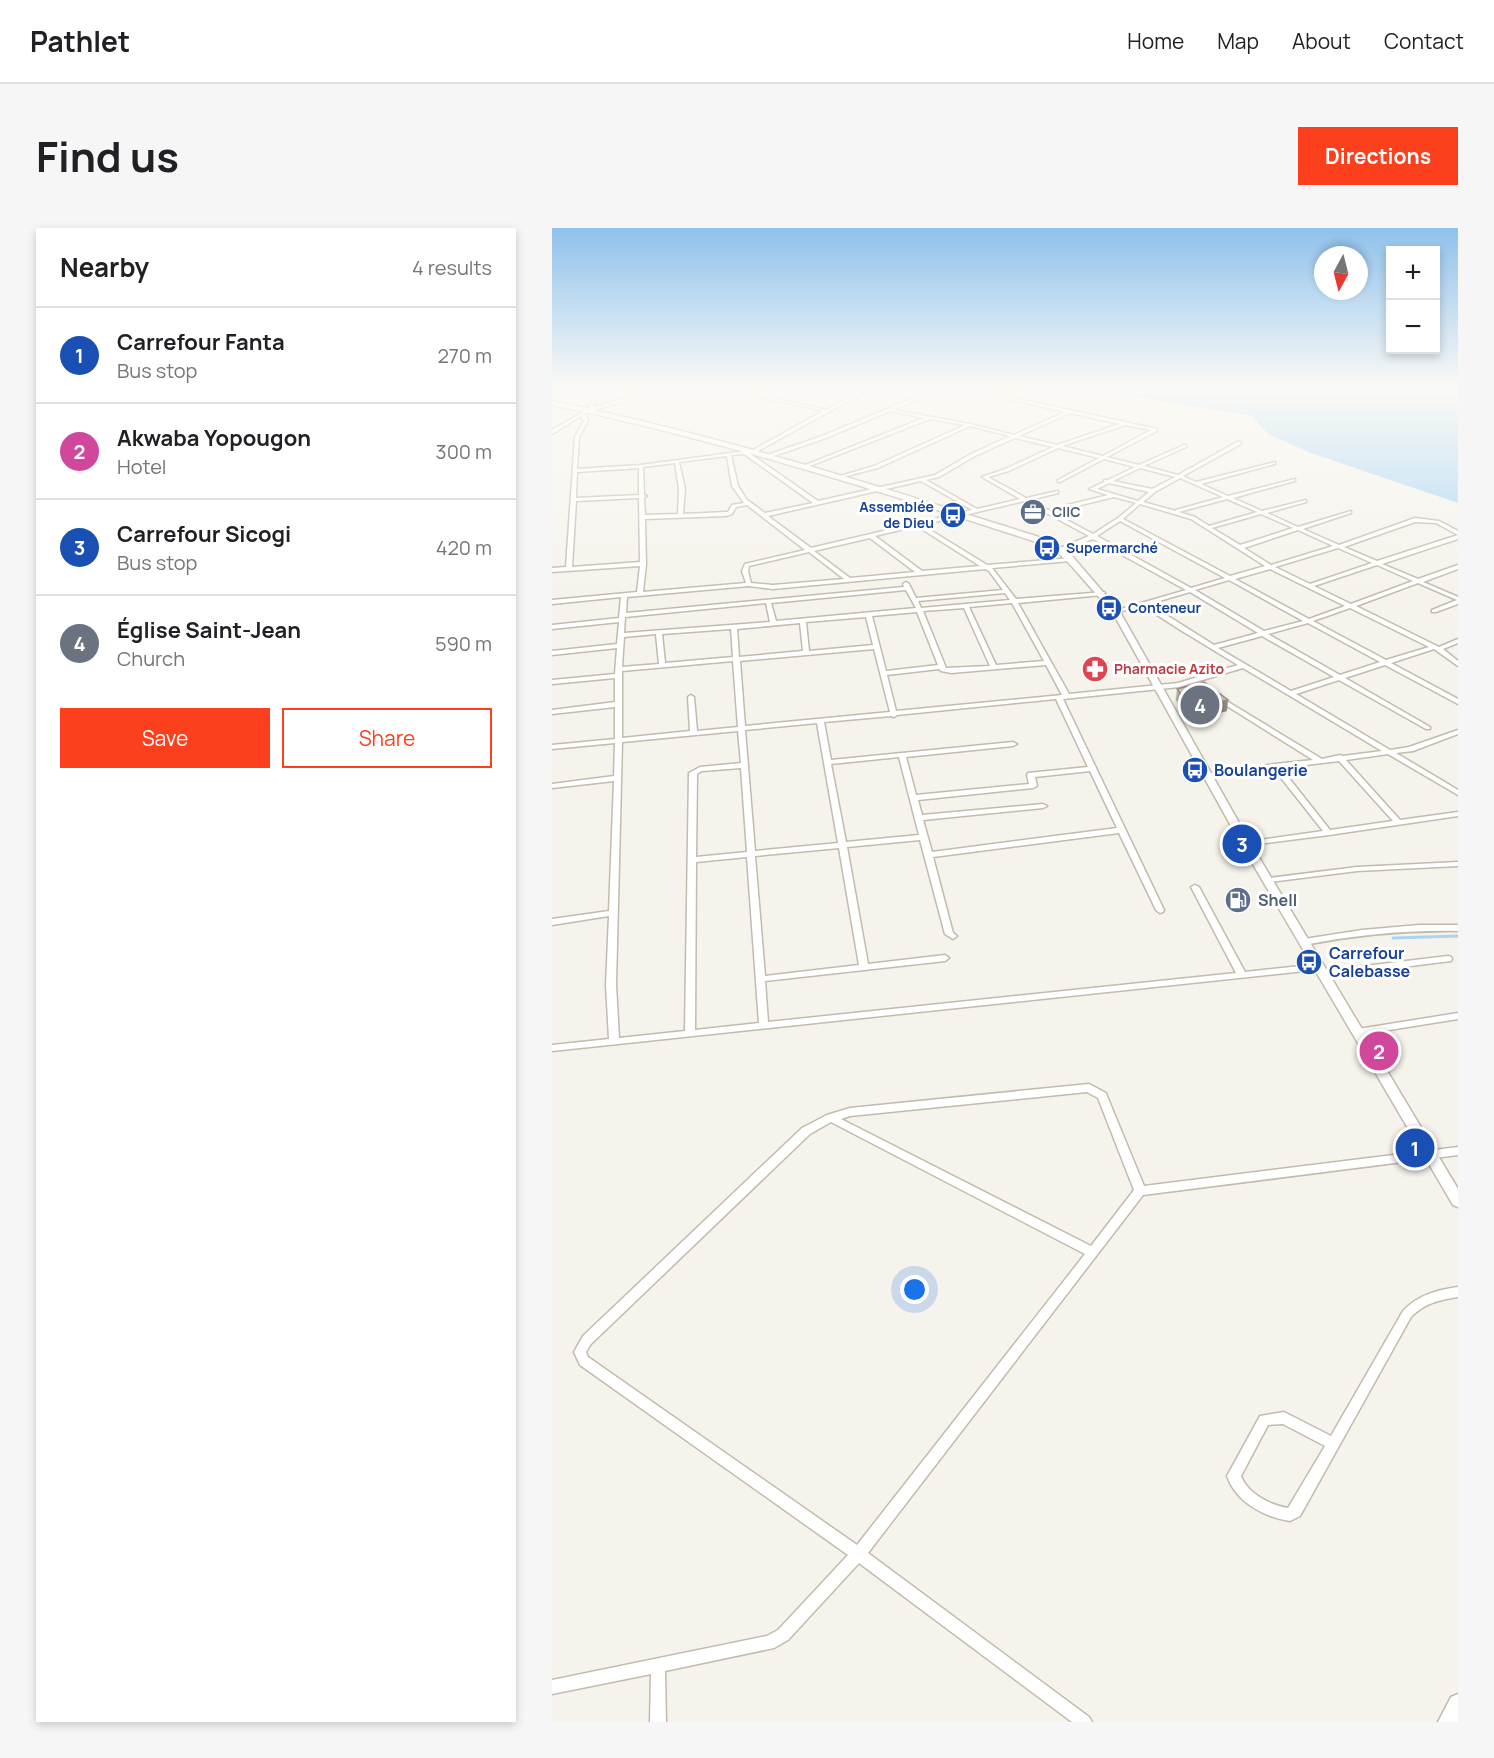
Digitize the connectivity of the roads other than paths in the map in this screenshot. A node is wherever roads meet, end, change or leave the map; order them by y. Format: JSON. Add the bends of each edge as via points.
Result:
{"nodes":[{"id":1,"x":576,"y":459,"type":"edge"},
{"id":2,"x":709,"y":459,"type":"edge"},
{"id":3,"x":730,"y":459,"type":"edge"},
{"id":4,"x":754,"y":459,"type":"edge"},
{"id":5,"x":779,"y":459,"type":"edge"},
{"id":6,"x":824,"y":459,"type":"edge"},
{"id":7,"x":895,"y":459,"type":"edge"},
{"id":8,"x":965,"y":459,"type":"edge"},
{"id":9,"x":1031,"y":459,"type":"edge"},
{"id":10,"x":1101,"y":459,"type":"edge"},
{"id":11,"x":1105,"y":459,"type":"edge"},
{"id":12,"x":1159,"y":459,"type":"edge"},
{"id":13,"x":1212,"y":459,"type":"edge"},
{"id":14,"x":677,"y":463,"type":"junction"},
{"id":15,"x":1274,"y":463,"type":"dead end"},
{"id":16,"x":641,"y":466,"type":"junction"},
{"id":17,"x":805,"y":466,"type":"junction"},
{"id":18,"x":1142,"y":467,"type":"junction"},
{"id":19,"x":575,"y":471,"type":"junction"},
{"id":20,"x":839,"y":477,"type":"junction"},
{"id":21,"x":1181,"y":477,"type":"junction"},
{"id":22,"x":923,"y":480,"type":"junction"},
{"id":23,"x":1107,"y":480,"type":"junction"},
{"id":24,"x":1293,"y":480,"type":"dead end"},
{"id":25,"x":1060,"y":481,"type":"dead end"},
{"id":26,"x":1198,"y":483,"type":"junction"},
{"id":27,"x":880,"y":490,"type":"junction"},
{"id":28,"x":1153,"y":491,"type":"junction"},
{"id":29,"x":1056,"y":492,"type":"dead end"},
{"id":30,"x":644,"y":496,"type":"junction"},
{"id":31,"x":1114,"y":496,"type":"junction"},
{"id":32,"x":1229,"y":498,"type":"junction"},
{"id":33,"x":574,"y":500,"type":"junction"},
{"id":34,"x":1022,"y":500,"type":"junction"},
{"id":35,"x":1304,"y":501,"type":"dead end"},
{"id":36,"x":1138,"y":502,"type":"junction"},
{"id":37,"x":749,"y":503,"type":"junction"},
{"id":38,"x":818,"y":504,"type":"junction"},
{"id":39,"x":977,"y":511,"type":"junction"},
{"id":40,"x":1046,"y":512,"type":"junction"},
{"id":41,"x":1178,"y":512,"type":"junction"},
{"id":42,"x":1349,"y":512,"type":"dead end"},
{"id":43,"x":1262,"y":513,"type":"junction"},
{"id":44,"x":765,"y":515,"type":"junction"},
{"id":45,"x":959,"y":515,"type":"junction"},
{"id":46,"x":680,"y":516,"type":"junction"},
{"id":47,"x":644,"y":517,"type":"junction"},
{"id":48,"x":1120,"y":519,"type":"junction"},
{"id":49,"x":918,"y":525,"type":"junction"},
{"id":50,"x":1210,"y":527,"type":"junction"},
{"id":51,"x":1300,"y":529,"type":"junction"},
{"id":52,"x":1458,"y":535,"type":"edge"},
{"id":53,"x":871,"y":536,"type":"junction"},
{"id":54,"x":1094,"y":536,"type":"junction"},
{"id":55,"x":1340,"y":546,"type":"junction"},
{"id":56,"x":1241,"y":547,"type":"junction"},
{"id":57,"x":811,"y":549,"type":"junction"},
{"id":58,"x":1060,"y":550,"type":"junction"},
{"id":59,"x":1070,"y":559,"type":"junction"},
{"id":60,"x":1378,"y":563,"type":"junction"},
{"id":61,"x":644,"y":564,"type":"junction"},
{"id":62,"x":1269,"y":566,"type":"junction"},
{"id":63,"x":988,"y":567,"type":"junction"},
{"id":64,"x":1458,"y":567,"type":"edge"},
{"id":65,"x":569,"y":569,"type":"junction"},
{"id":66,"x":552,"y":570,"type":"edge"},
{"id":67,"x":922,"y":574,"type":"junction"},
{"id":68,"x":902,"y":575,"type":"junction"},
{"id":69,"x":1228,"y":577,"type":"junction"},
{"id":70,"x":849,"y":580,"type":"junction"},
{"id":71,"x":1419,"y":581,"type":"junction"},
{"id":72,"x":749,"y":585,"type":"junction"},
{"id":73,"x":1311,"y":585,"type":"junction"},
{"id":74,"x":908,"y":588,"type":"junction"},
{"id":75,"x":1189,"y":589,"type":"junction"},
{"id":76,"x":1006,"y":591,"type":"junction"},
{"id":77,"x":1102,"y":593,"type":"junction"},
{"id":78,"x":640,"y":594,"type":"junction"},
{"id":79,"x":624,"y":595,"type":"junction"},
{"id":80,"x":914,"y":600,"type":"junction"},
{"id":81,"x":768,"y":601,"type":"junction"},
{"id":82,"x":1014,"y":601,"type":"junction"},
{"id":83,"x":1458,"y":601,"type":"edge"},
{"id":84,"x":552,"y":602,"type":"edge"},
{"id":85,"x":1143,"y":603,"type":"junction"},
{"id":86,"x":1352,"y":605,"type":"junction"},
{"id":87,"x":966,"y":606,"type":"junction"},
{"id":88,"x":918,"y":610,"type":"junction"},
{"id":89,"x":1434,"y":611,"type":"dead end"},
{"id":90,"x":1116,"y":612,"type":"junction"},
{"id":91,"x":869,"y":615,"type":"junction"},
{"id":92,"x":623,"y":617,"type":"junction"},
{"id":93,"x":803,"y":621,"type":"junction"},
{"id":94,"x":1308,"y":621,"type":"junction"},
{"id":95,"x":774,"y":624,"type":"junction"},
{"id":96,"x":552,"y":627,"type":"edge"},
{"id":97,"x":734,"y":627,"type":"junction"},
{"id":98,"x":659,"y":633,"type":"junction"},
{"id":99,"x":1265,"y":633,"type":"junction"},
{"id":100,"x":621,"y":635,"type":"junction"},
{"id":101,"x":1458,"y":642,"type":"edge"},
{"id":102,"x":620,"y":646,"type":"junction"},
{"id":103,"x":878,"y":647,"type":"junction"},
{"id":104,"x":1214,"y":647,"type":"junction"},
{"id":105,"x":1436,"y":648,"type":"junction"},
{"id":106,"x":806,"y":652,"type":"junction"},
{"id":107,"x":552,"y":653,"type":"edge"},
{"id":108,"x":738,"y":658,"type":"junction"},
{"id":109,"x":1048,"y":663,"type":"junction"},
{"id":110,"x":1384,"y":663,"type":"junction"},
{"id":111,"x":1458,"y":664,"type":"edge"},
{"id":112,"x":662,"y":665,"type":"junction"},
{"id":113,"x":1244,"y":665,"type":"junction"},
{"id":114,"x":942,"y":667,"type":"junction"},
{"id":115,"x":994,"y":668,"type":"junction"},
{"id":116,"x":618,"y":672,"type":"junction"},
{"id":117,"x":885,"y":673,"type":"junction"},
{"id":118,"x":1339,"y":678,"type":"junction"},
{"id":119,"x":1194,"y":681,"type":"junction"},
{"id":120,"x":552,"y":682,"type":"edge"},
{"id":121,"x":1202,"y":686,"type":"edge"},
{"id":122,"x":1161,"y":687,"type":"junction"},
{"id":123,"x":1209,"y":692,"type":"edge"},
{"id":124,"x":1291,"y":693,"type":"junction"},
{"id":125,"x":691,"y":697,"type":"dead end"},
{"id":126,"x":1063,"y":698,"type":"junction"},
{"id":127,"x":1458,"y":702,"type":"edge"},
{"id":128,"x":619,"y":704,"type":"junction"},
{"id":129,"x":552,"y":712,"type":"edge"},
{"id":130,"x":894,"y":715,"type":"junction"},
{"id":131,"x":820,"y":721,"type":"junction"},
{"id":132,"x":1428,"y":728,"type":"dead end"},
{"id":133,"x":743,"y":729,"type":"junction"},
{"id":134,"x":1458,"y":732,"type":"edge"},
{"id":135,"x":694,"y":733,"type":"junction"},
{"id":136,"x":619,"y":740,"type":"junction"},
{"id":137,"x":1013,"y":744,"type":"dead end"},
{"id":138,"x":552,"y":747,"type":"edge"},
{"id":139,"x":1389,"y":751,"type":"junction"},
{"id":140,"x":902,"y":755,"type":"junction"},
{"id":141,"x":1340,"y":757,"type":"junction"},
{"id":142,"x":1319,"y":760,"type":"junction"},
{"id":143,"x":829,"y":762,"type":"junction"},
{"id":144,"x":745,"y":765,"type":"junction"},
{"id":145,"x":1275,"y":766,"type":"junction"},
{"id":146,"x":1090,"y":769,"type":"junction"},
{"id":147,"x":1208,"y":776,"type":"junction"},
{"id":148,"x":618,"y":778,"type":"junction"},
{"id":149,"x":552,"y":786,"type":"edge"},
{"id":150,"x":1458,"y":793,"type":"edge"},
{"id":151,"x":913,"y":798,"type":"junction"},
{"id":152,"x":1043,"y":806,"type":"dead end"},
{"id":153,"x":1458,"y":814,"type":"edge"},
{"id":154,"x":919,"y":818,"type":"junction"},
{"id":155,"x":1399,"y":823,"type":"junction"},
{"id":156,"x":1122,"y":830,"type":"junction"},
{"id":157,"x":1329,"y":833,"type":"junction"},
{"id":158,"x":924,"y":837,"type":"junction"},
{"id":159,"x":1246,"y":844,"type":"junction"},
{"id":160,"x":840,"y":845,"type":"junction"},
{"id":161,"x":751,"y":854,"type":"junction"},
{"id":162,"x":929,"y":855,"type":"junction"},
{"id":163,"x":692,"y":860,"type":"junction"},
{"id":164,"x":1458,"y":864,"type":"edge"},
{"id":165,"x":1269,"y":880,"type":"junction"},
{"id":166,"x":1195,"y":887,"type":"dead end"},
{"id":167,"x":1161,"y":910,"type":"dead end"},
{"id":168,"x":613,"y":913,"type":"junction"},
{"id":169,"x":552,"y":922,"type":"edge"},
{"id":170,"x":1458,"y":928,"type":"edge"},
{"id":171,"x":953,"y":936,"type":"dead end"},
{"id":172,"x":1304,"y":942,"type":"junction"},
{"id":173,"x":945,"y":958,"type":"dead end"},
{"id":174,"x":1448,"y":958,"type":"dead end"},
{"id":175,"x":864,"y":966,"type":"junction"},
{"id":176,"x":1322,"y":970,"type":"junction"},
{"id":177,"x":1242,"y":975,"type":"junction"},
{"id":178,"x":761,"y":979,"type":"junction"},
{"id":179,"x":1458,"y":1016,"type":"edge"},
{"id":180,"x":764,"y":1025,"type":"junction"},
{"id":181,"x":1358,"y":1032,"type":"junction"},
{"id":182,"x":690,"y":1033,"type":"junction"},
{"id":183,"x":614,"y":1041,"type":"junction"},
{"id":184,"x":552,"y":1048,"type":"edge"},
{"id":185,"x":831,"y":1118,"type":"junction"},
{"id":186,"x":1458,"y":1151,"type":"edge"},
{"id":187,"x":1432,"y":1155,"type":"junction"},
{"id":188,"x":1140,"y":1191,"type":"junction"},
{"id":189,"x":1458,"y":1202,"type":"edge"},
{"id":190,"x":1092,"y":1252,"type":"junction"},
{"id":191,"x":1458,"y":1292,"type":"edge"},
{"id":192,"x":1333,"y":1443,"type":"junction"},
{"id":193,"x":858,"y":1554,"type":"junction"},
{"id":194,"x":658,"y":1667,"type":"junction"},
{"id":195,"x":552,"y":1687,"type":"edge"},
{"id":196,"x":1458,"y":1704,"type":"edge"},
{"id":197,"x":658,"y":1722,"type":"edge"},
{"id":198,"x":1084,"y":1722,"type":"edge"},
{"id":199,"x":1448,"y":1722,"type":"edge"}],
"edges":[{"from":1,"to":19,"type":"street"},
{"from":2,"to":14,"type":"street"},
{"from":3,"to":37,"type":"street","via":[[735,486]]},
{"from":4,"to":38,"type":"street"},
{"from":5,"to":17,"type":"street"},
{"from":6,"to":17,"type":"street"},
{"from":7,"to":20,"type":"street"},
{"from":8,"to":22,"type":"street","via":[[942,474]]},
{"from":9,"to":34,"type":"street","via":[[984,477]]},
{"from":10,"to":25,"type":"street"},
{"from":11,"to":18,"type":"street"},
{"from":12,"to":18,"type":"street"},
{"from":13,"to":21,"type":"street"},
{"from":14,"to":16,"type":"street"},
{"from":14,"to":46,"type":"street","via":[[682,489]]},
{"from":15,"to":26,"type":"street"},
{"from":16,"to":19,"type":"street"},
{"from":16,"to":30,"type":"street"},
{"from":17,"to":20,"type":"street"},
{"from":18,"to":21,"type":"street"},
{"from":18,"to":23,"type":"street"},
{"from":19,"to":33,"type":"street"},
{"from":20,"to":27,"type":"street"},
{"from":21,"to":26,"type":"street"},
{"from":21,"to":28,"type":"street"},
{"from":22,"to":27,"type":"street"},
{"from":22,"to":39,"type":"street"},
{"from":23,"to":28,"type":"street"},
{"from":23,"to":31,"type":"street","via":[[1092,489]]},
{"from":24,"to":32,"type":"street"},
{"from":26,"to":32,"type":"street"},
{"from":27,"to":38,"type":"street"},
{"from":27,"to":45,"type":"street"},
{"from":28,"to":36,"type":"street"},
{"from":29,"to":34,"type":"street"},
{"from":30,"to":33,"type":"street"},
{"from":30,"to":47,"type":"street"},
{"from":31,"to":36,"type":"street"},
{"from":31,"to":40,"type":"street"},
{"from":32,"to":41,"type":"street"},
{"from":32,"to":43,"type":"street"},
{"from":33,"to":65,"type":"street"},
{"from":34,"to":39,"type":"street"},
{"from":34,"to":40,"type":"street"},
{"from":35,"to":43,"type":"street"},
{"from":36,"to":41,"type":"street"},
{"from":36,"to":48,"type":"street"},
{"from":37,"to":44,"type":"street"},
{"from":37,"to":46,"type":"street","via":[[734,506],[730,513]]},
{"from":38,"to":44,"type":"street"},
{"from":39,"to":45,"type":"street"},
{"from":40,"to":54,"type":"street"},
{"from":41,"to":50,"type":"street"},
{"from":42,"to":51,"type":"street"},
{"from":43,"to":50,"type":"street"},
{"from":43,"to":51,"type":"street"},
{"from":44,"to":57,"type":"street"},
{"from":45,"to":49,"type":"street"},
{"from":45,"to":58,"type":"street"},
{"from":46,"to":47,"type":"street"},
{"from":47,"to":61,"type":"street"},
{"from":48,"to":54,"type":"street"},
{"from":48,"to":69,"type":"street"},
{"from":49,"to":53,"type":"street"},
{"from":49,"to":63,"type":"street"},
{"from":50,"to":56,"type":"street"},
{"from":51,"to":55,"type":"street"},
{"from":51,"to":56,"type":"street"},
{"from":52,"to":55,"type":"street","via":[[1437,522],[1414,520]]},
{"from":52,"to":60,"type":"street"},
{"from":53,"to":57,"type":"street"},
{"from":53,"to":67,"type":"street"},
{"from":54,"to":58,"type":"street"},
{"from":54,"to":75,"type":"street"},
{"from":55,"to":60,"type":"street"},
{"from":55,"to":62,"type":"street"},
{"from":56,"to":62,"type":"street"},
{"from":57,"to":70,"type":"street"},
{"from":57,"to":72,"type":"street","via":[[747,565]]},
{"from":58,"to":59,"type":"street"},
{"from":59,"to":63,"type":"street"},
{"from":59,"to":77,"type":"street"},
{"from":60,"to":71,"type":"street"},
{"from":60,"to":73,"type":"street"},
{"from":61,"to":65,"type":"street"},
{"from":61,"to":78,"type":"street"},
{"from":62,"to":69,"type":"street"},
{"from":62,"to":73,"type":"street"},
{"from":63,"to":67,"type":"street"},
{"from":63,"to":76,"type":"street"},
{"from":64,"to":71,"type":"street"},
{"from":65,"to":66,"type":"street"},
{"from":67,"to":68,"type":"street"},
{"from":68,"to":70,"type":"street"},
{"from":68,"to":74,"type":"street"},
{"from":69,"to":75,"type":"street"},
{"from":69,"to":94,"type":"street"},
{"from":70,"to":72,"type":"street","via":[[773,587]]},
{"from":71,"to":83,"type":"street"},
{"from":71,"to":86,"type":"street"},
{"from":72,"to":78,"type":"street"},
{"from":73,"to":86,"type":"street"},
{"from":74,"to":80,"type":"street"},
{"from":74,"to":81,"type":"street"},
{"from":75,"to":85,"type":"street"},
{"from":75,"to":99,"type":"street"},
{"from":76,"to":80,"type":"street"},
{"from":76,"to":82,"type":"street"},
{"from":77,"to":82,"type":"street"},
{"from":77,"to":90,"type":"street"},
{"from":78,"to":79,"type":"street"},
{"from":79,"to":84,"type":"street"},
{"from":79,"to":92,"type":"street"},
{"from":80,"to":88,"type":"street"},
{"from":81,"to":92,"type":"street"},
{"from":81,"to":95,"type":"street"},
{"from":82,"to":87,"type":"street"},
{"from":82,"to":109,"type":"street"},
{"from":83,"to":89,"type":"street"},
{"from":85,"to":90,"type":"street"},
{"from":85,"to":104,"type":"street"},
{"from":86,"to":94,"type":"street"},
{"from":86,"to":105,"type":"street"},
{"from":87,"to":88,"type":"street"},
{"from":87,"to":115,"type":"street"},
{"from":88,"to":91,"type":"street"},
{"from":88,"to":114,"type":"street"},
{"from":90,"to":122,"type":"street"},
{"from":91,"to":93,"type":"street"},
{"from":91,"to":103,"type":"street"},
{"from":92,"to":96,"type":"street"},
{"from":92,"to":100,"type":"street"},
{"from":93,"to":95,"type":"street"},
{"from":93,"to":106,"type":"street"},
{"from":94,"to":99,"type":"street"},
{"from":94,"to":110,"type":"street"},
{"from":95,"to":97,"type":"street"},
{"from":97,"to":98,"type":"street"},
{"from":97,"to":108,"type":"street"},
{"from":98,"to":100,"type":"street"},
{"from":98,"to":112,"type":"street"},
{"from":99,"to":104,"type":"street"},
{"from":99,"to":118,"type":"street"},
{"from":100,"to":102,"type":"street"},
{"from":101,"to":105,"type":"street"},
{"from":102,"to":107,"type":"street"},
{"from":102,"to":116,"type":"street"},
{"from":103,"to":106,"type":"street"},
{"from":103,"to":117,"type":"street"},
{"from":104,"to":113,"type":"street"},
{"from":105,"to":110,"type":"street"},
{"from":105,"to":111,"type":"street"},
{"from":106,"to":108,"type":"street"},
{"from":108,"to":112,"type":"street"},
{"from":108,"to":133,"type":"street"},
{"from":109,"to":115,"type":"street"},
{"from":109,"to":126,"type":"street"},
{"from":110,"to":118,"type":"street"},
{"from":110,"to":127,"type":"street"},
{"from":112,"to":116,"type":"street"},
{"from":113,"to":119,"type":"street"},
{"from":113,"to":124,"type":"street"},
{"from":114,"to":115,"type":"street","via":[[947,671]]},
{"from":114,"to":117,"type":"street"},
{"from":116,"to":120,"type":"street"},
{"from":116,"to":128,"type":"street"},
{"from":117,"to":130,"type":"street"},
{"from":118,"to":124,"type":"street"},
{"from":118,"to":132,"type":"street"},
{"from":119,"to":121,"type":"street"},
{"from":119,"to":122,"type":"street"},
{"from":122,"to":126,"type":"street"},
{"from":122,"to":147,"type":"street"},
{"from":123,"to":142,"type":"street"},
{"from":124,"to":139,"type":"street"},
{"from":125,"to":135,"type":"street"},
{"from":126,"to":130,"type":"street"},
{"from":126,"to":146,"type":"street"},
{"from":128,"to":129,"type":"street"},
{"from":128,"to":136,"type":"street"},
{"from":130,"to":131,"type":"street"},
{"from":131,"to":133,"type":"street"},
{"from":131,"to":143,"type":"street"},
{"from":133,"to":135,"type":"street"},
{"from":133,"to":144,"type":"street"},
{"from":134,"to":139,"type":"street","via":[[1420,746]]},
{"from":135,"to":136,"type":"street"},
{"from":136,"to":138,"type":"street"},
{"from":136,"to":148,"type":"street"},
{"from":137,"to":140,"type":"street"},
{"from":139,"to":141,"type":"street"},
{"from":139,"to":150,"type":"street"},
{"from":140,"to":143,"type":"street"},
{"from":140,"to":151,"type":"street"},
{"from":141,"to":142,"type":"street"},
{"from":141,"to":155,"type":"street"},
{"from":142,"to":145,"type":"street"},
{"from":143,"to":160,"type":"street"},
{"from":144,"to":161,"type":"street"},
{"from":144,"to":163,"type":"street","via":[[693,773]]},
{"from":145,"to":147,"type":"street"},
{"from":145,"to":157,"type":"street"},
{"from":146,"to":151,"type":"street","via":[[1030,775],[1033,786]]},
{"from":146,"to":156,"type":"street"},
{"from":147,"to":159,"type":"street"},
{"from":148,"to":149,"type":"street"},
{"from":148,"to":168,"type":"street"},
{"from":151,"to":154,"type":"street"},
{"from":152,"to":154,"type":"street"},
{"from":153,"to":155,"type":"street"},
{"from":154,"to":158,"type":"street"},
{"from":155,"to":157,"type":"street"},
{"from":156,"to":162,"type":"street"},
{"from":156,"to":167,"type":"street"},
{"from":157,"to":159,"type":"street"},
{"from":158,"to":160,"type":"street"},
{"from":158,"to":162,"type":"street"},
{"from":159,"to":165,"type":"street"},
{"from":160,"to":161,"type":"street"},
{"from":160,"to":175,"type":"street"},
{"from":161,"to":163,"type":"street"},
{"from":161,"to":178,"type":"street"},
{"from":162,"to":171,"type":"street","via":[[949,934]]},
{"from":163,"to":182,"type":"street"},
{"from":164,"to":165,"type":"street","via":[[1357,869]]},
{"from":165,"to":172,"type":"street"},
{"from":166,"to":177,"type":"street"},
{"from":168,"to":169,"type":"street"},
{"from":168,"to":183,"type":"street"},
{"from":170,"to":172,"type":"street","via":[[1384,929]]},
{"from":172,"to":176,"type":"street"},
{"from":173,"to":175,"type":"street"},
{"from":174,"to":176,"type":"street"},
{"from":175,"to":178,"type":"street"},
{"from":176,"to":177,"type":"street"},
{"from":176,"to":181,"type":"street"},
{"from":177,"to":180,"type":"street"},
{"from":178,"to":180,"type":"street"},
{"from":179,"to":181,"type":"street"},
{"from":180,"to":182,"type":"street"},
{"from":181,"to":187,"type":"street"},
{"from":182,"to":183,"type":"street"},
{"from":183,"to":184,"type":"street"},
{"from":185,"to":188,"type":"street","via":[[850,1112],[1089,1088],[1102,1096]]},
{"from":185,"to":190,"type":"street"},
{"from":185,"to":193,"type":"street","via":[[806,1131],[587,1340],[580,1352],[584,1361]]},
{"from":186,"to":187,"type":"street"},
{"from":187,"to":188,"type":"street"},
{"from":187,"to":189,"type":"street"},
{"from":188,"to":190,"type":"street"},
{"from":190,"to":193,"type":"street"},
{"from":191,"to":192,"type":"street","via":[[1418,1301],[1407,1314]]},
{"from":192,"to":192,"type":"street","via":[[1290,1515],[1280,1515],[1235,1485],[1234,1476],[1264,1420],[1284,1418]]},
{"from":193,"to":194,"type":"street","via":[[798,1621],[769,1643]]},
{"from":193,"to":198,"type":"street"},
{"from":194,"to":195,"type":"street"},
{"from":194,"to":197,"type":"street"},
{"from":196,"to":199,"type":"street"}]}
